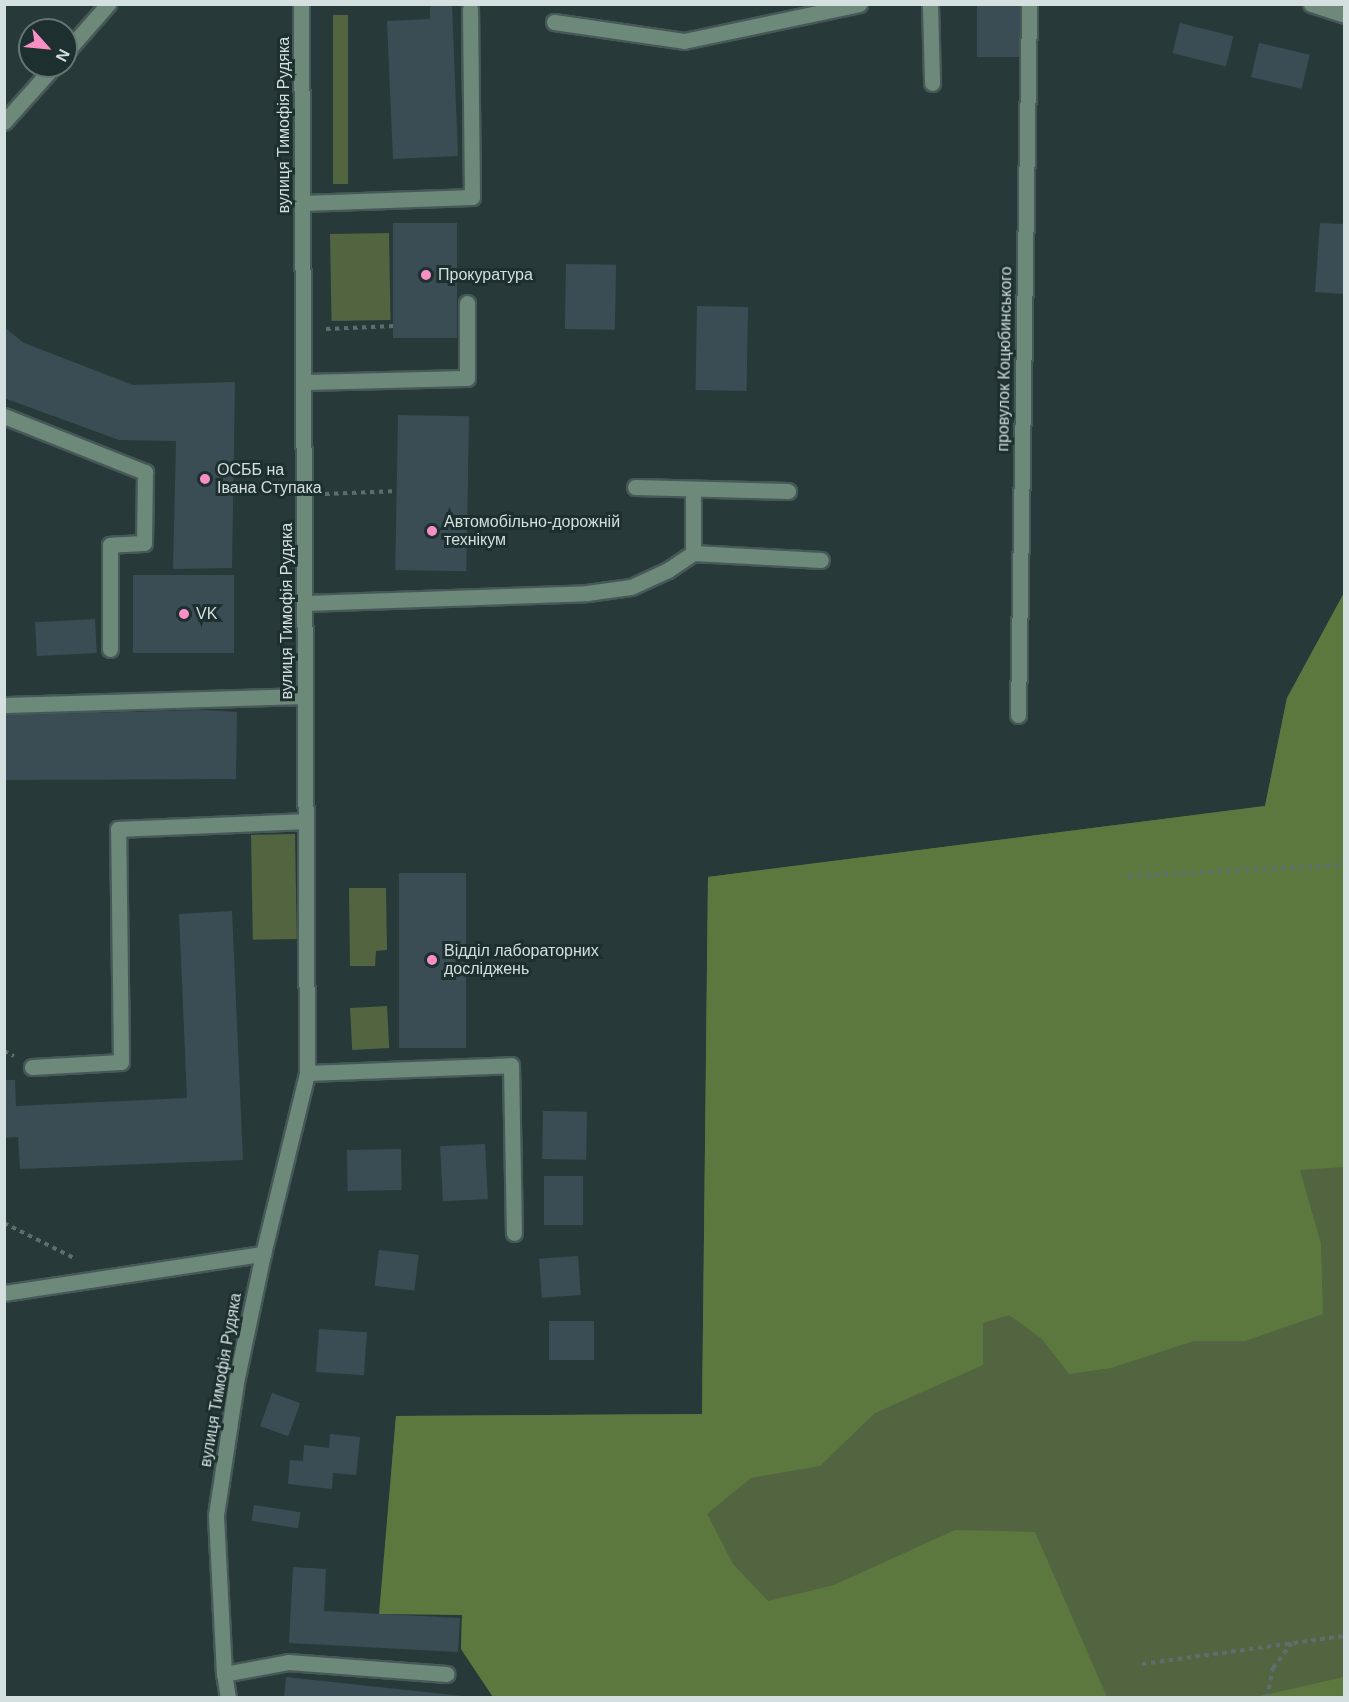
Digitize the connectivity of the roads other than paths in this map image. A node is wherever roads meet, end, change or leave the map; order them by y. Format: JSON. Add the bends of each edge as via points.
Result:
{"nodes":[{"id":1,"x":108,"y":4,"type":"edge"},
{"id":2,"x":301,"y":4,"type":"edge"},
{"id":3,"x":859,"y":4,"type":"edge"},
{"id":4,"x":930,"y":4,"type":"edge"},
{"id":5,"x":1029,"y":4,"type":"edge"},
{"id":6,"x":1311,"y":4,"type":"edge"},
{"id":7,"x":470,"y":9,"type":"dead end"},
{"id":8,"x":1344,"y":12,"type":"edge"},
{"id":9,"x":554,"y":22,"type":"dead end"},
{"id":10,"x":78,"y":38,"type":"edge"},
{"id":11,"x":43,"y":78,"type":"edge"},
{"id":12,"x":932,"y":83,"type":"dead end"},
{"id":13,"x":4,"y":122,"type":"edge"},
{"id":14,"x":303,"y":203,"type":"junction"},
{"id":15,"x":467,"y":303,"type":"dead end"},
{"id":16,"x":304,"y":382,"type":"junction"},
{"id":17,"x":4,"y":416,"type":"edge"},
{"id":18,"x":635,"y":487,"type":"dead end"},
{"id":19,"x":693,"y":490,"type":"junction"},
{"id":20,"x":788,"y":491,"type":"dead end"},
{"id":21,"x":693,"y":553,"type":"junction"},
{"id":22,"x":821,"y":561,"type":"dead end"},
{"id":23,"x":304,"y":603,"type":"junction"},
{"id":24,"x":110,"y":649,"type":"dead end"},
{"id":25,"x":305,"y":696,"type":"junction"},
{"id":26,"x":4,"y":705,"type":"edge"},
{"id":27,"x":1018,"y":715,"type":"dead end"},
{"id":28,"x":306,"y":821,"type":"junction"},
{"id":29,"x":32,"y":1067,"type":"dead end"},
{"id":30,"x":307,"y":1073,"type":"junction"},
{"id":31,"x":514,"y":1233,"type":"dead end"},
{"id":32,"x":263,"y":1254,"type":"junction"},
{"id":33,"x":4,"y":1293,"type":"edge"},
{"id":34,"x":224,"y":1674,"type":"junction"},
{"id":35,"x":447,"y":1674,"type":"dead end"},
{"id":36,"x":228,"y":1698,"type":"edge"}],
"edges":[{"from":1,"to":10,"type":"street"},
{"from":2,"to":14,"type":"street","name":"вулиця Тимофія Рудяка"},
{"from":3,"to":9,"type":"street","via":[[684,40]]},
{"from":4,"to":12,"type":"street"},
{"from":5,"to":27,"type":"street","name":"провулок Коцюбинського"},
{"from":6,"to":8,"type":"street"},
{"from":7,"to":14,"type":"street","via":[[472,197]]},
{"from":11,"to":13,"type":"street"},
{"from":14,"to":16,"type":"street","name":"вулиця Тимофія Рудяка"},
{"from":15,"to":16,"type":"street","via":[[467,378]]},
{"from":16,"to":23,"type":"street","name":"вулиця Тимофія Рудяка"},
{"from":17,"to":24,"type":"street","via":[[144,472],[144,543],[110,545]]},
{"from":18,"to":19,"type":"street"},
{"from":19,"to":20,"type":"street"},
{"from":19,"to":21,"type":"street"},
{"from":21,"to":22,"type":"street"},
{"from":21,"to":23,"type":"street","via":[[668,570],[630,587],[587,593]]},
{"from":23,"to":25,"type":"street","name":"вулиця Тимофія Рудяка"},
{"from":25,"to":26,"type":"street"},
{"from":25,"to":28,"type":"street","name":"вулиця Тимофія Рудяка"},
{"from":28,"to":29,"type":"street","via":[[118,829],[121,1062]]},
{"from":28,"to":30,"type":"street","name":"вулиця Тимофія Рудяка"},
{"from":30,"to":31,"type":"street","via":[[511,1065]]},
{"from":30,"to":32,"type":"street","name":"вулиця Тимофія Рудяка"},
{"from":32,"to":33,"type":"street"},
{"from":32,"to":34,"type":"street","name":"вулиця Тимофія Рудяка","via":[[236,1383],[216,1515]]},
{"from":34,"to":35,"type":"street","via":[[288,1662]]},
{"from":34,"to":36,"type":"street","name":"вулиця Тимофія Рудяка"}]}
